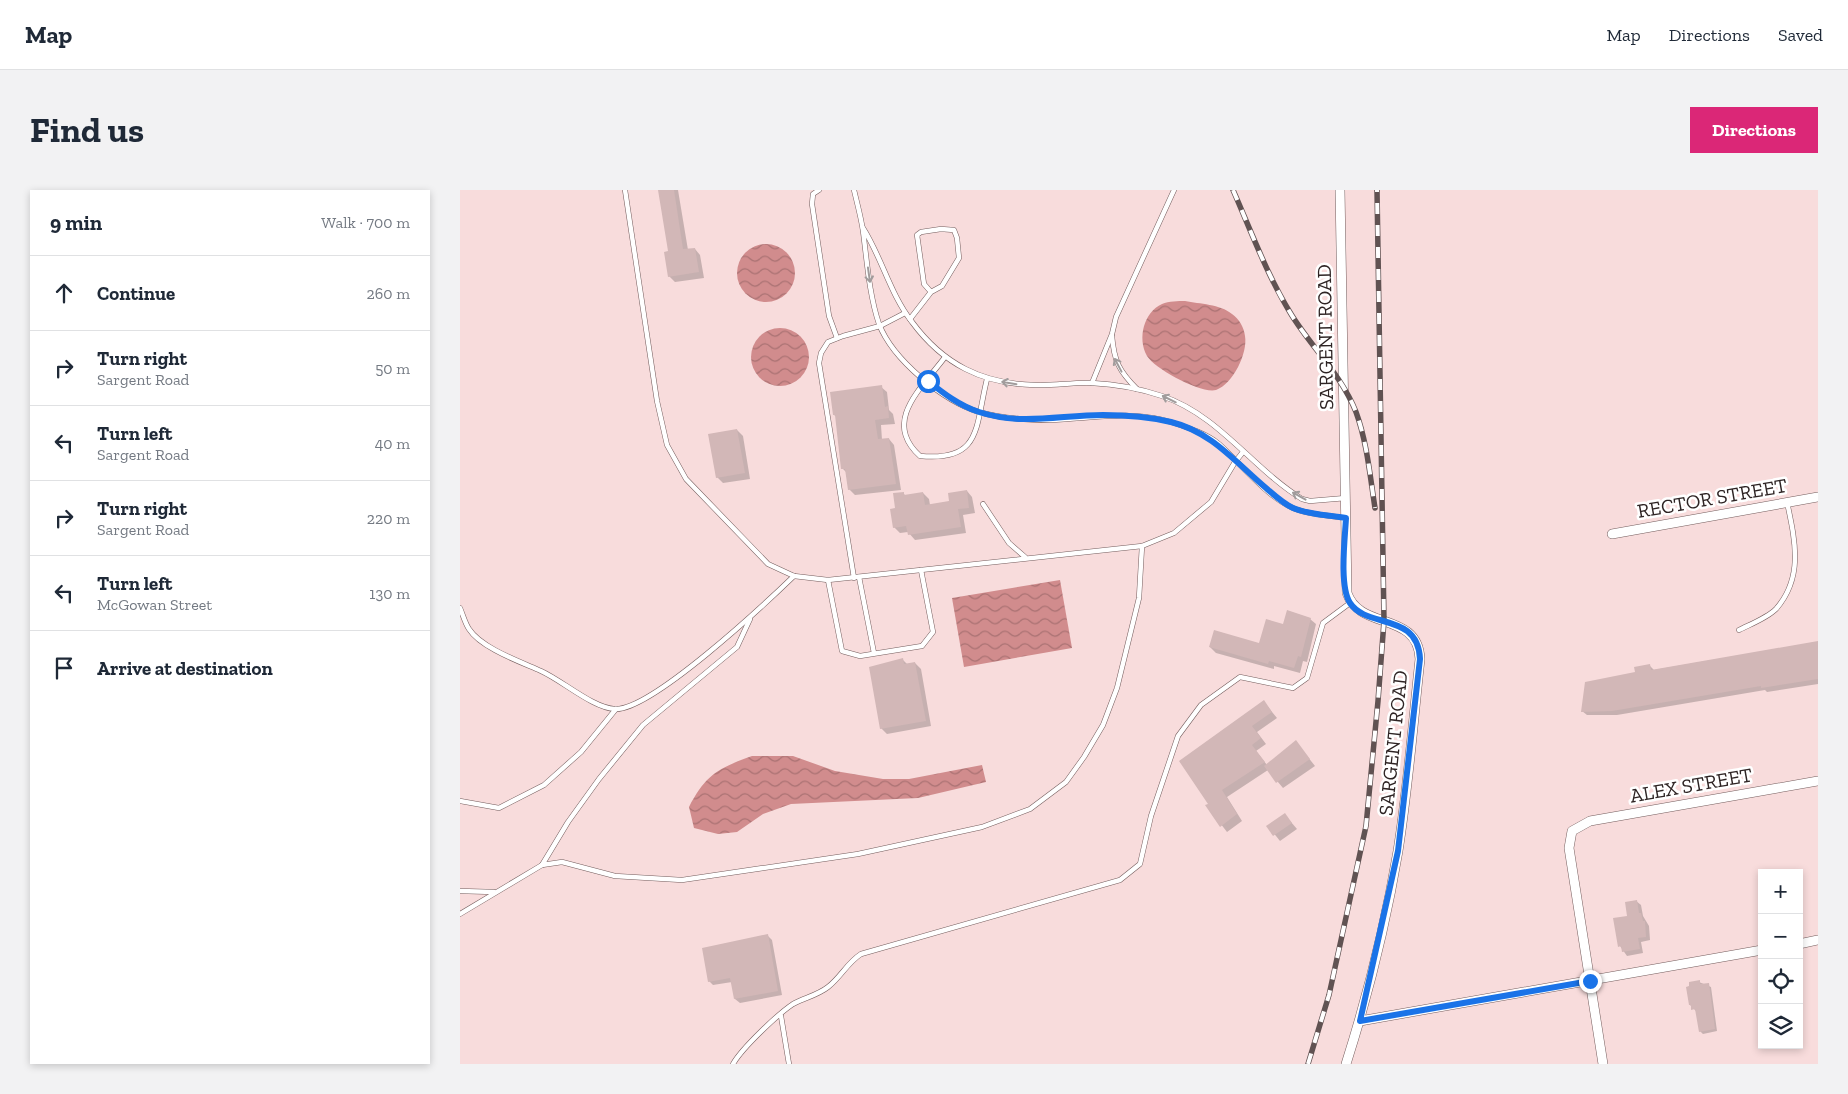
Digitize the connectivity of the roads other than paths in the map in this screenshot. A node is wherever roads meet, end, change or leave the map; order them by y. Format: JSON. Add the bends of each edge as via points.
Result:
{"nodes":[{"id":1,"x":624,"y":190,"type":"edge"},
{"id":2,"x":819,"y":190,"type":"edge"},
{"id":3,"x":854,"y":190,"type":"edge"},
{"id":4,"x":1174,"y":190,"type":"edge"},
{"id":5,"x":1340,"y":190,"type":"edge"},
{"id":6,"x":862,"y":227,"type":"junction"},
{"id":7,"x":931,"y":292,"type":"junction"},
{"id":8,"x":905,"y":313,"type":"junction"},
{"id":9,"x":910,"y":320,"type":"junction"},
{"id":10,"x":880,"y":326,"type":"junction"},
{"id":11,"x":1112,"y":334,"type":"junction"},
{"id":12,"x":837,"y":338,"type":"junction"},
{"id":13,"x":945,"y":358,"type":"junction"},
{"id":14,"x":987,"y":379,"type":"junction"},
{"id":15,"x":928,"y":381,"type":"junction"},
{"id":16,"x":1092,"y":383,"type":"junction"},
{"id":17,"x":1137,"y":390,"type":"junction"},
{"id":18,"x":979,"y":412,"type":"junction"},
{"id":19,"x":1243,"y":452,"type":"junction"},
{"id":20,"x":1235,"y":462,"type":"junction"},
{"id":21,"x":1818,"y":497,"type":"edge"},
{"id":22,"x":1346,"y":498,"type":"junction"},
{"id":23,"x":1786,"y":502,"type":"junction"},
{"id":24,"x":984,"y":504,"type":"dead end"},
{"id":25,"x":1346,"y":518,"type":"junction"},
{"id":26,"x":1612,"y":534,"type":"dead end"},
{"id":27,"x":1142,"y":546,"type":"junction"},
{"id":28,"x":1025,"y":557,"type":"junction"},
{"id":29,"x":921,"y":570,"type":"junction"},
{"id":30,"x":794,"y":576,"type":"junction"},
{"id":31,"x":856,"y":578,"type":"junction"},
{"id":32,"x":828,"y":580,"type":"junction"},
{"id":33,"x":1350,"y":603,"type":"junction"},
{"id":34,"x":460,"y":608,"type":"edge"},
{"id":35,"x":751,"y":617,"type":"junction"},
{"id":36,"x":1739,"y":630,"type":"dead end"},
{"id":37,"x":874,"y":653,"type":"junction"},
{"id":38,"x":616,"y":709,"type":"junction"},
{"id":39,"x":1818,"y":781,"type":"edge"},
{"id":40,"x":460,"y":800,"type":"edge"},
{"id":41,"x":542,"y":865,"type":"junction"},
{"id":42,"x":460,"y":891,"type":"edge"},
{"id":43,"x":496,"y":892,"type":"junction"},
{"id":44,"x":460,"y":914,"type":"edge"},
{"id":45,"x":1818,"y":940,"type":"edge"},
{"id":46,"x":1803,"y":943,"type":"edge"},
{"id":47,"x":1758,"y":951,"type":"edge"},
{"id":48,"x":1590,"y":981,"type":"junction"},
{"id":49,"x":781,"y":1016,"type":"junction"},
{"id":50,"x":1360,"y":1021,"type":"junction"},
{"id":51,"x":733,"y":1064,"type":"edge"},
{"id":52,"x":789,"y":1064,"type":"edge"},
{"id":53,"x":1346,"y":1064,"type":"edge"},
{"id":54,"x":1603,"y":1064,"type":"edge"}],
"edges":[{"from":1,"to":30,"type":"lane","via":[[667,445],[686,479],[768,564]]},
{"from":2,"to":12,"type":"lane","via":[[813,194],[812,204],[829,316]]},
{"from":3,"to":6,"type":"lane"},
{"from":4,"to":11,"type":"lane","via":[[1116,316]]},
{"from":5,"to":22,"type":"street","name":"SARGENT ROAD"},
{"from":6,"to":8,"type":"lane","via":[[873,243]]},
{"from":6,"to":10,"type":"lane","one_way":true},
{"from":7,"to":7,"type":"lane","via":[[942,286],[959,258],[958,238],[949,228],[917,235],[924,284]]},
{"from":7,"to":9,"type":"lane"},
{"from":8,"to":9,"type":"lane"},
{"from":8,"to":10,"type":"lane"},
{"from":9,"to":13,"type":"lane"},
{"from":10,"to":12,"type":"lane"},
{"from":10,"to":15,"type":"lane","via":[[893,349]]},
{"from":11,"to":16,"type":"lane"},
{"from":17,"to":11,"type":"lane","one_way":true,"via":[[1114,356]]},
{"from":12,"to":31,"type":"lane","via":[[828,342],[819,363]]},
{"from":13,"to":14,"type":"lane"},
{"from":13,"to":15,"type":"lane"},
{"from":16,"to":14,"type":"lane","one_way":true,"via":[[1034,385]]},
{"from":14,"to":18,"type":"lane"},
{"from":15,"to":18,"type":"lane","via":[[950,399]]},
{"from":15,"to":18,"type":"lane","via":[[906,408],[904,420],[906,439],[920,456],[952,455],[968,446],[974,437]]},
{"from":16,"to":17,"type":"lane"},
{"from":19,"to":17,"type":"lane","one_way":true,"via":[[1224,432],[1203,417],[1164,396]]},
{"from":18,"to":20,"type":"lane","via":[[1020,420],[1103,415],[1164,421],[1207,437]]},
{"from":19,"to":20,"type":"lane"},
{"from":22,"to":19,"type":"lane","one_way":true,"via":[[1302,499]]},
{"from":20,"to":25,"type":"lane","via":[[1292,508]]},
{"from":20,"to":27,"type":"lane","via":[[1211,502],[1174,534]]},
{"from":21,"to":23,"type":"street","name":"RECTOR STREET"},
{"from":22,"to":25,"type":"street","name":"SARGENT ROAD"},
{"from":23,"to":26,"type":"street","name":"RECTOR STREET"},
{"from":23,"to":36,"type":"lane","via":[[1796,564],[1790,587],[1775,610]]},
{"from":24,"to":28,"type":"lane","via":[[1009,543]]},
{"from":25,"to":33,"type":"street","name":"SARGENT ROAD","via":[[1345,575]]},
{"from":27,"to":28,"type":"lane"},
{"from":27,"to":41,"type":"lane","via":[[1139,598],[1118,688],[1103,725],[1066,782],[1030,809],[982,827],[858,854],[682,880],[615,876],[562,862]]},
{"from":28,"to":29,"type":"lane"},
{"from":29,"to":31,"type":"lane"},
{"from":29,"to":37,"type":"lane","via":[[933,632],[922,646]]},
{"from":30,"to":32,"type":"lane"},
{"from":30,"to":35,"type":"lane"},
{"from":31,"to":32,"type":"lane"},
{"from":31,"to":37,"type":"lane"},
{"from":32,"to":37,"type":"lane","via":[[842,651],[860,656]]},
{"from":33,"to":49,"type":"lane","via":[[1323,623],[1307,678],[1293,688],[1240,677],[1201,705],[1178,736],[1151,816],[1140,864],[1132,872],[1120,880],[860,954],[828,987],[792,1005]]},
{"from":33,"to":50,"type":"street","name":"SARGENT ROAD","via":[[1359,611],[1404,629],[1415,637],[1420,659],[1398,851]]},
{"from":34,"to":38,"type":"lane","via":[[470,631],[489,646],[554,677],[595,704]]},
{"from":35,"to":38,"type":"lane","via":[[650,697]]},
{"from":35,"to":41,"type":"lane","via":[[737,647],[643,725],[568,822]]},
{"from":38,"to":40,"type":"lane","via":[[582,752],[544,785],[498,808]]},
{"from":39,"to":48,"type":"street","name":"ALEX STREET","via":[[1590,821],[1572,830],[1568,848]]},
{"from":41,"to":43,"type":"lane"},
{"from":42,"to":43,"type":"lane"},
{"from":43,"to":44,"type":"lane"},
{"from":45,"to":46,"type":"street"},
{"from":47,"to":48,"type":"street"},
{"from":48,"to":50,"type":"street"},
{"from":48,"to":54,"type":"street"},
{"from":49,"to":51,"type":"lane","via":[[738,1055]]},
{"from":49,"to":52,"type":"lane"},
{"from":50,"to":53,"type":"street","name":"SARGENT ROAD"}]}
